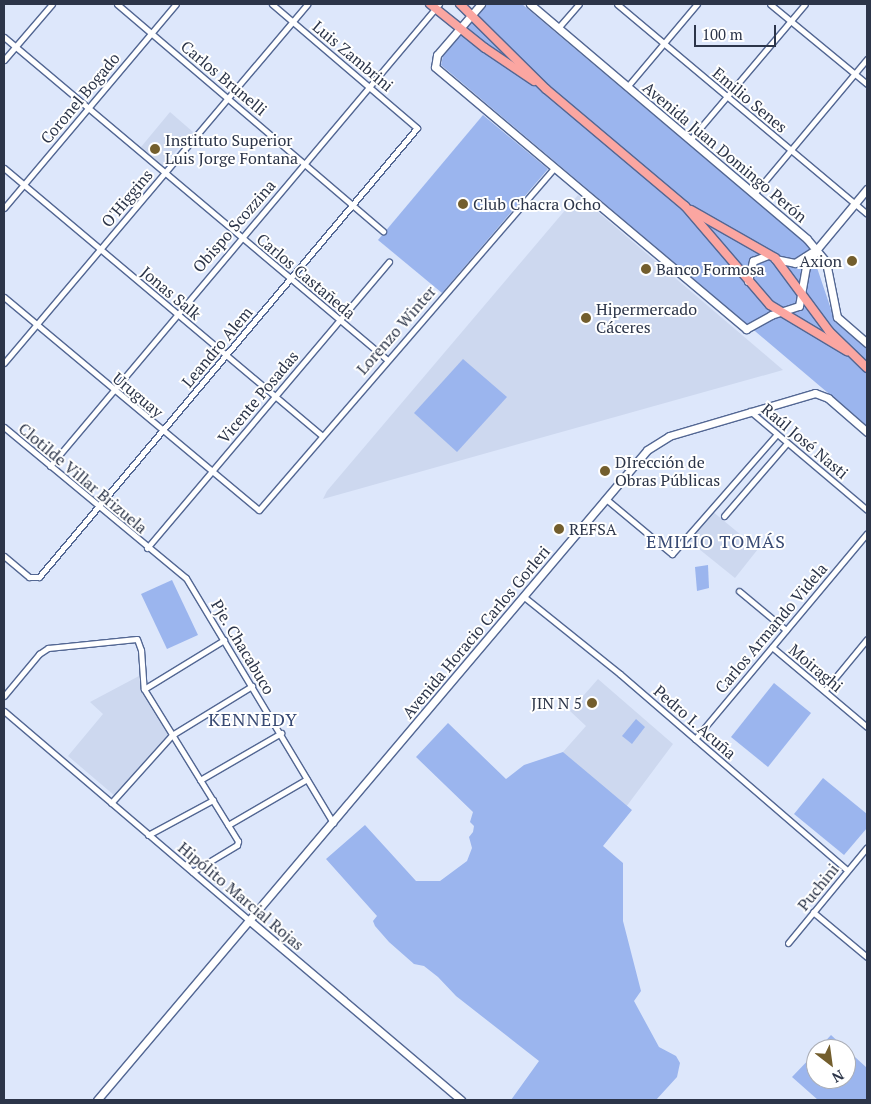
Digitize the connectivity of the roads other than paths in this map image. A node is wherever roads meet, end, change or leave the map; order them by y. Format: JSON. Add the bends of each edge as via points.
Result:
{"nodes":[{"id":1,"x":52,"y":4,"type":"edge"},
{"id":2,"x":117,"y":4,"type":"edge"},
{"id":3,"x":176,"y":4,"type":"edge"},
{"id":4,"x":272,"y":4,"type":"edge"},
{"id":5,"x":307,"y":4,"type":"edge"},
{"id":6,"x":460,"y":4,"type":"edge"},
{"id":7,"x":481,"y":4,"type":"edge"},
{"id":8,"x":530,"y":4,"type":"edge"},
{"id":9,"x":579,"y":4,"type":"edge"},
{"id":10,"x":617,"y":4,"type":"edge"},
{"id":11,"x":697,"y":4,"type":"edge"},
{"id":12,"x":770,"y":4,"type":"edge"},
{"id":13,"x":805,"y":4,"type":"edge"},
{"id":14,"x":435,"y":5,"type":"edge"},
{"id":15,"x":472,"y":14,"type":"junction"},
{"id":16,"x":293,"y":21,"type":"junction"},
{"id":17,"x":790,"y":21,"type":"junction"},
{"id":18,"x":460,"y":28,"type":"junction"},
{"id":19,"x":558,"y":28,"type":"junction"},
{"id":20,"x":151,"y":33,"type":"junction"},
{"id":21,"x":4,"y":37,"type":"edge"},
{"id":22,"x":663,"y":43,"type":"junction"},
{"id":23,"x":15,"y":47,"type":"junction"},
{"id":24,"x":867,"y":59,"type":"edge"},
{"id":25,"x":4,"y":60,"type":"edge"},
{"id":26,"x":854,"y":74,"type":"junction"},
{"id":27,"x":867,"y":84,"type":"edge"},
{"id":28,"x":370,"y":86,"type":"junction"},
{"id":29,"x":626,"y":87,"type":"junction"},
{"id":30,"x":546,"y":89,"type":"junction"},
{"id":31,"x":727,"y":96,"type":"junction"},
{"id":32,"x":228,"y":98,"type":"junction"},
{"id":33,"x":88,"y":108,"type":"junction"},
{"id":34,"x":417,"y":128,"type":"joint"},
{"id":35,"x":690,"y":140,"type":"junction"},
{"id":36,"x":791,"y":150,"type":"junction"},
{"id":37,"x":305,"y":163,"type":"junction"},
{"id":38,"x":4,"y":168,"type":"edge"},
{"id":39,"x":554,"y":168,"type":"junction"},
{"id":40,"x":164,"y":173,"type":"junction"},
{"id":41,"x":24,"y":185,"type":"junction"},
{"id":42,"x":867,"y":189,"type":"edge"},
{"id":43,"x":754,"y":194,"type":"junction"},
{"id":44,"x":352,"y":204,"type":"junction"},
{"id":45,"x":854,"y":204,"type":"junction"},
{"id":46,"x":685,"y":206,"type":"junction"},
{"id":47,"x":4,"y":208,"type":"edge"},
{"id":48,"x":867,"y":214,"type":"edge"},
{"id":49,"x":383,"y":231,"type":"dead end"},
{"id":50,"x":240,"y":238,"type":"junction"},
{"id":51,"x":100,"y":249,"type":"junction"},
{"id":52,"x":817,"y":249,"type":"junction"},
{"id":53,"x":771,"y":257,"type":"junction"},
{"id":54,"x":388,"y":262,"type":"dead end"},
{"id":55,"x":291,"y":280,"type":"junction"},
{"id":56,"x":748,"y":281,"type":"junction"},
{"id":57,"x":803,"y":294,"type":"junction"},
{"id":58,"x":4,"y":297,"type":"edge"},
{"id":59,"x":778,"y":313,"type":"junction"},
{"id":60,"x":176,"y":314,"type":"junction"},
{"id":61,"x":339,"y":320,"type":"junction"},
{"id":62,"x":36,"y":325,"type":"junction"},
{"id":63,"x":867,"y":343,"type":"edge"},
{"id":64,"x":847,"y":351,"type":"junction"},
{"id":65,"x":226,"y":356,"type":"junction"},
{"id":66,"x":386,"y":359,"type":"junction"},
{"id":67,"x":4,"y":363,"type":"edge"},
{"id":68,"x":867,"y":368,"type":"edge"},
{"id":69,"x":112,"y":390,"type":"junction"},
{"id":70,"x":275,"y":396,"type":"junction"},
{"id":71,"x":749,"y":411,"type":"junction"},
{"id":72,"x":4,"y":427,"type":"edge"},
{"id":73,"x":162,"y":431,"type":"junction"},
{"id":74,"x":867,"y":432,"type":"edge"},
{"id":75,"x":776,"y":434,"type":"junction"},
{"id":76,"x":322,"y":436,"type":"junction"},
{"id":77,"x":787,"y":443,"type":"junction"},
{"id":78,"x":50,"y":466,"type":"junction"},
{"id":79,"x":212,"y":472,"type":"junction"},
{"id":80,"x":606,"y":498,"type":"junction"},
{"id":81,"x":98,"y":507,"type":"junction"},
{"id":82,"x":259,"y":510,"type":"joint"},
{"id":83,"x":867,"y":510,"type":"edge"},
{"id":84,"x":724,"y":516,"type":"dead end"},
{"id":85,"x":867,"y":533,"type":"edge"},
{"id":86,"x":147,"y":548,"type":"junction"},
{"id":87,"x":4,"y":556,"type":"edge"},
{"id":88,"x":739,"y":591,"type":"dead end"},
{"id":89,"x":524,"y":596,"type":"junction"},
{"id":90,"x":786,"y":630,"type":"junction"},
{"id":91,"x":224,"y":640,"type":"junction"},
{"id":92,"x":867,"y":640,"type":"edge"},
{"id":93,"x":772,"y":647,"type":"junction"},
{"id":94,"x":252,"y":686,"type":"junction"},
{"id":95,"x":144,"y":689,"type":"junction"},
{"id":96,"x":825,"y":690,"type":"junction"},
{"id":97,"x":4,"y":696,"type":"edge"},
{"id":98,"x":4,"y":711,"type":"edge"},
{"id":99,"x":867,"y":727,"type":"edge"},
{"id":100,"x":281,"y":733,"type":"junction"},
{"id":101,"x":172,"y":735,"type":"junction"},
{"id":102,"x":695,"y":739,"type":"junction"},
{"id":103,"x":307,"y":779,"type":"junction"},
{"id":104,"x":200,"y":780,"type":"junction"},
{"id":105,"x":213,"y":800,"type":"junction"},
{"id":106,"x":111,"y":803,"type":"junction"},
{"id":107,"x":333,"y":823,"type":"junction"},
{"id":108,"x":228,"y":825,"type":"junction"},
{"id":109,"x":148,"y":835,"type":"junction"},
{"id":110,"x":867,"y":847,"type":"edge"},
{"id":111,"x":847,"y":870,"type":"junction"},
{"id":112,"x":192,"y":872,"type":"junction"},
{"id":113,"x":813,"y":912,"type":"junction"},
{"id":114,"x":250,"y":921,"type":"junction"},
{"id":115,"x":788,"y":943,"type":"dead end"},
{"id":116,"x":867,"y":957,"type":"edge"},
{"id":117,"x":96,"y":1100,"type":"edge"},
{"id":118,"x":461,"y":1100,"type":"edge"}],
"edges":[{"from":1,"to":23,"type":"street"},
{"from":2,"to":20,"type":"street","name":"Carlos Brunelli"},
{"from":3,"to":20,"type":"street","name":"Coronel Bogado"},
{"from":4,"to":16,"type":"street","name":"Luis Zambrini"},
{"from":5,"to":16,"type":"street","name":"O'Higgins"},
{"from":6,"to":15,"type":"main road"},
{"from":7,"to":15,"type":"main road"},
{"from":8,"to":19,"type":"main road","name":"Avenida Juan Domingo Perón"},
{"from":9,"to":19,"type":"street"},
{"from":10,"to":22,"type":"street","name":"Emilio Senes"},
{"from":11,"to":22,"type":"street"},
{"from":12,"to":17,"type":"street"},
{"from":13,"to":17,"type":"street"},
{"from":14,"to":18,"type":"main road"},
{"from":14,"to":28,"type":"street","name":"Obispo Scozzina"},
{"from":15,"to":18,"type":"main road"},
{"from":15,"to":30,"type":"main road"},
{"from":16,"to":28,"type":"street","name":"Luis Zambrini"},
{"from":16,"to":32,"type":"street","name":"O'Higgins"},
{"from":17,"to":26,"type":"street"},
{"from":17,"to":31,"type":"street"},
{"from":18,"to":30,"type":"main road"},
{"from":18,"to":39,"type":"main road","via":[[438,54],[435,67]]},
{"from":19,"to":29,"type":"main road","name":"Avenida Juan Domingo Perón"},
{"from":20,"to":32,"type":"street","name":"Carlos Brunelli"},
{"from":20,"to":33,"type":"street","name":"Coronel Bogado"},
{"from":21,"to":23,"type":"street","name":"Carlos Castañeda"},
{"from":22,"to":29,"type":"street"},
{"from":22,"to":31,"type":"street","name":"Emilio Senes"},
{"from":23,"to":25,"type":"street"},
{"from":23,"to":33,"type":"street","name":"Carlos Castañeda"},
{"from":24,"to":26,"type":"street"},
{"from":26,"to":27,"type":"street"},
{"from":26,"to":36,"type":"street"},
{"from":28,"to":34,"type":"street","name":"Luis Zambrini"},
{"from":28,"to":37,"type":"street","name":"Obispo Scozzina"},
{"from":29,"to":35,"type":"main road","name":"Avenida Juan Domingo Perón"},
{"from":30,"to":46,"type":"main road"},
{"from":31,"to":35,"type":"street"},
{"from":31,"to":36,"type":"street","name":"Emilio Senes"},
{"from":32,"to":37,"type":"street","name":"Carlos Brunelli"},
{"from":32,"to":40,"type":"street","name":"O'Higgins"},
{"from":33,"to":40,"type":"street","name":"Carlos Castañeda"},
{"from":33,"to":41,"type":"street","name":"Coronel Bogado"},
{"from":34,"to":44,"type":"street","name":"Leandro Alem"},
{"from":35,"to":43,"type":"main road","name":"Avenida Juan Domingo Perón"},
{"from":36,"to":43,"type":"street"},
{"from":36,"to":45,"type":"street","name":"Emilio Senes"},
{"from":37,"to":44,"type":"street","name":"Carlos Brunelli"},
{"from":37,"to":50,"type":"street","name":"Obispo Scozzina"},
{"from":38,"to":41,"type":"street","name":"Jonas Salk"},
{"from":39,"to":59,"type":"main road","via":[[746,329]]},
{"from":39,"to":66,"type":"street","name":"Lorenzo Winter"},
{"from":40,"to":50,"type":"street","name":"Carlos Castañeda"},
{"from":40,"to":51,"type":"street","name":"O'Higgins"},
{"from":41,"to":47,"type":"street","name":"Coronel Bogado"},
{"from":41,"to":51,"type":"street","name":"Jonas Salk"},
{"from":42,"to":45,"type":"main road"},
{"from":43,"to":52,"type":"main road","name":"Avenida Juan Domingo Perón"},
{"from":44,"to":49,"type":"street","name":"Carlos Brunelli"},
{"from":44,"to":55,"type":"street","name":"Leandro Alem"},
{"from":45,"to":48,"type":"street","name":"Emilio Senes"},
{"from":45,"to":52,"type":"main road"},
{"from":46,"to":53,"type":"main road"},
{"from":46,"to":56,"type":"main road"},
{"from":50,"to":55,"type":"street","name":"Carlos Castañeda"},
{"from":50,"to":60,"type":"street","name":"Obispo Scozzina"},
{"from":51,"to":60,"type":"street","name":"Jonas Salk"},
{"from":51,"to":62,"type":"street","name":"O'Higgins"},
{"from":52,"to":53,"type":"main road","via":[[795,264]]},
{"from":52,"to":57,"type":"main road","via":[[803,273]]},
{"from":52,"to":63,"type":"main road","name":"Avenida Juan Domingo Perón","via":[[828,267],[837,317]]},
{"from":53,"to":56,"type":"main road","via":[[754,261]]},
{"from":53,"to":57,"type":"main road"},
{"from":54,"to":61,"type":"street","name":"Vicente Posadas"},
{"from":55,"to":61,"type":"street","name":"Carlos Castañeda"},
{"from":55,"to":65,"type":"street","name":"Leandro Alem"},
{"from":56,"to":59,"type":"main road"},
{"from":57,"to":59,"type":"main road","via":[[802,302],[795,310]]},
{"from":57,"to":64,"type":"main road"},
{"from":58,"to":62,"type":"street","name":"Uruguay"},
{"from":59,"to":64,"type":"main road"},
{"from":60,"to":65,"type":"street","name":"Jonas Salk"},
{"from":60,"to":69,"type":"street","name":"Obispo Scozzina"},
{"from":61,"to":66,"type":"street","name":"Carlos Castañeda"},
{"from":61,"to":70,"type":"street","name":"Vicente Posadas"},
{"from":62,"to":67,"type":"street","name":"O'Higgins"},
{"from":62,"to":69,"type":"street","name":"Uruguay"},
{"from":64,"to":68,"type":"main road"},
{"from":65,"to":70,"type":"street","name":"Jonas Salk"},
{"from":65,"to":73,"type":"street","name":"Leandro Alem"},
{"from":66,"to":76,"type":"street","name":"Lorenzo Winter"},
{"from":69,"to":73,"type":"street","name":"Uruguay"},
{"from":69,"to":78,"type":"street","name":"Obispo Scozzina"},
{"from":70,"to":76,"type":"street","name":"Jonas Salk"},
{"from":70,"to":79,"type":"street","name":"Vicente Posadas"},
{"from":71,"to":74,"type":"main road","name":"Avenida Horacio Carlos Gorleri","via":[[814,392],[828,398]]},
{"from":71,"to":75,"type":"street","name":"Raúl José Nasti"},
{"from":71,"to":80,"type":"main road","name":"Avenida Horacio Carlos Gorleri","via":[[658,442],[647,450]]},
{"from":72,"to":78,"type":"street","name":"Clotilde Villar Brizuela"},
{"from":73,"to":79,"type":"street","name":"Uruguay"},
{"from":73,"to":81,"type":"street","name":"Leandro Alem"},
{"from":75,"to":77,"type":"street","name":"Raúl José Nasti"},
{"from":75,"to":80,"type":"street","via":[[672,554]]},
{"from":76,"to":82,"type":"street","name":"Lorenzo Winter"},
{"from":77,"to":83,"type":"street","name":"Raúl José Nasti"},
{"from":77,"to":84,"type":"street"},
{"from":78,"to":81,"type":"street","name":"Clotilde Villar Brizuela"},
{"from":79,"to":82,"type":"street","name":"Uruguay"},
{"from":79,"to":86,"type":"street","name":"Vicente Posadas"},
{"from":80,"to":89,"type":"main road","name":"Avenida Horacio Carlos Gorleri"},
{"from":81,"to":86,"type":"street","name":"Clotilde Villar Brizuela"},
{"from":81,"to":87,"type":"street","name":"Leandro Alem","via":[[39,577],[33,579]]},
{"from":85,"to":90,"type":"street","name":"Carlos Armando Videla"},
{"from":86,"to":91,"type":"street","name":"Pje. Chacabuco","via":[[186,578]]},
{"from":88,"to":90,"type":"street"},
{"from":89,"to":102,"type":"street","name":"Pedro I. Acuña"},
{"from":89,"to":107,"type":"main road","name":"Avenida Horacio Carlos Gorleri"},
{"from":90,"to":93,"type":"street","name":"Carlos Armando Videla"},
{"from":91,"to":94,"type":"street","name":"Pje. Chacabuco"},
{"from":91,"to":95,"type":"street"},
{"from":92,"to":96,"type":"street"},
{"from":93,"to":96,"type":"street","name":"Moiraghi"},
{"from":93,"to":102,"type":"street","name":"Carlos Armando Videla"},
{"from":94,"to":100,"type":"street","name":"Pje. Chacabuco"},
{"from":94,"to":101,"type":"street"},
{"from":95,"to":97,"type":"street","via":[[141,650],[137,639],[132,637],[48,648],[39,654]]},
{"from":95,"to":101,"type":"street"},
{"from":96,"to":99,"type":"street","name":"Moiraghi"},
{"from":98,"to":106,"type":"street","name":"Hipólito Marcial Rojas"},
{"from":100,"to":103,"type":"street","name":"Pje. Chacabuco"},
{"from":100,"to":104,"type":"street"},
{"from":101,"to":104,"type":"street"},
{"from":101,"to":106,"type":"street"},
{"from":102,"to":111,"type":"street","name":"Pedro I. Acuña"},
{"from":103,"to":107,"type":"street","name":"Pje. Chacabuco"},
{"from":103,"to":108,"type":"street"},
{"from":104,"to":105,"type":"street"},
{"from":105,"to":108,"type":"street"},
{"from":105,"to":109,"type":"street"},
{"from":106,"to":109,"type":"street","name":"Hipólito Marcial Rojas"},
{"from":107,"to":114,"type":"main road","name":"Avenida Horacio Carlos Gorleri"},
{"from":108,"to":112,"type":"street","via":[[239,843]]},
{"from":109,"to":112,"type":"street","name":"Hipólito Marcial Rojas"},
{"from":110,"to":111,"type":"street","name":"Puchini"},
{"from":111,"to":113,"type":"street","name":"Puchini"},
{"from":112,"to":114,"type":"street","name":"Hipólito Marcial Rojas"},
{"from":113,"to":115,"type":"street","name":"Puchini"},
{"from":113,"to":116,"type":"street"},
{"from":114,"to":117,"type":"main road","name":"Avenida Horacio Carlos Gorleri"},
{"from":114,"to":118,"type":"main road","name":"Hipólito Marcial Rojas"}]}
